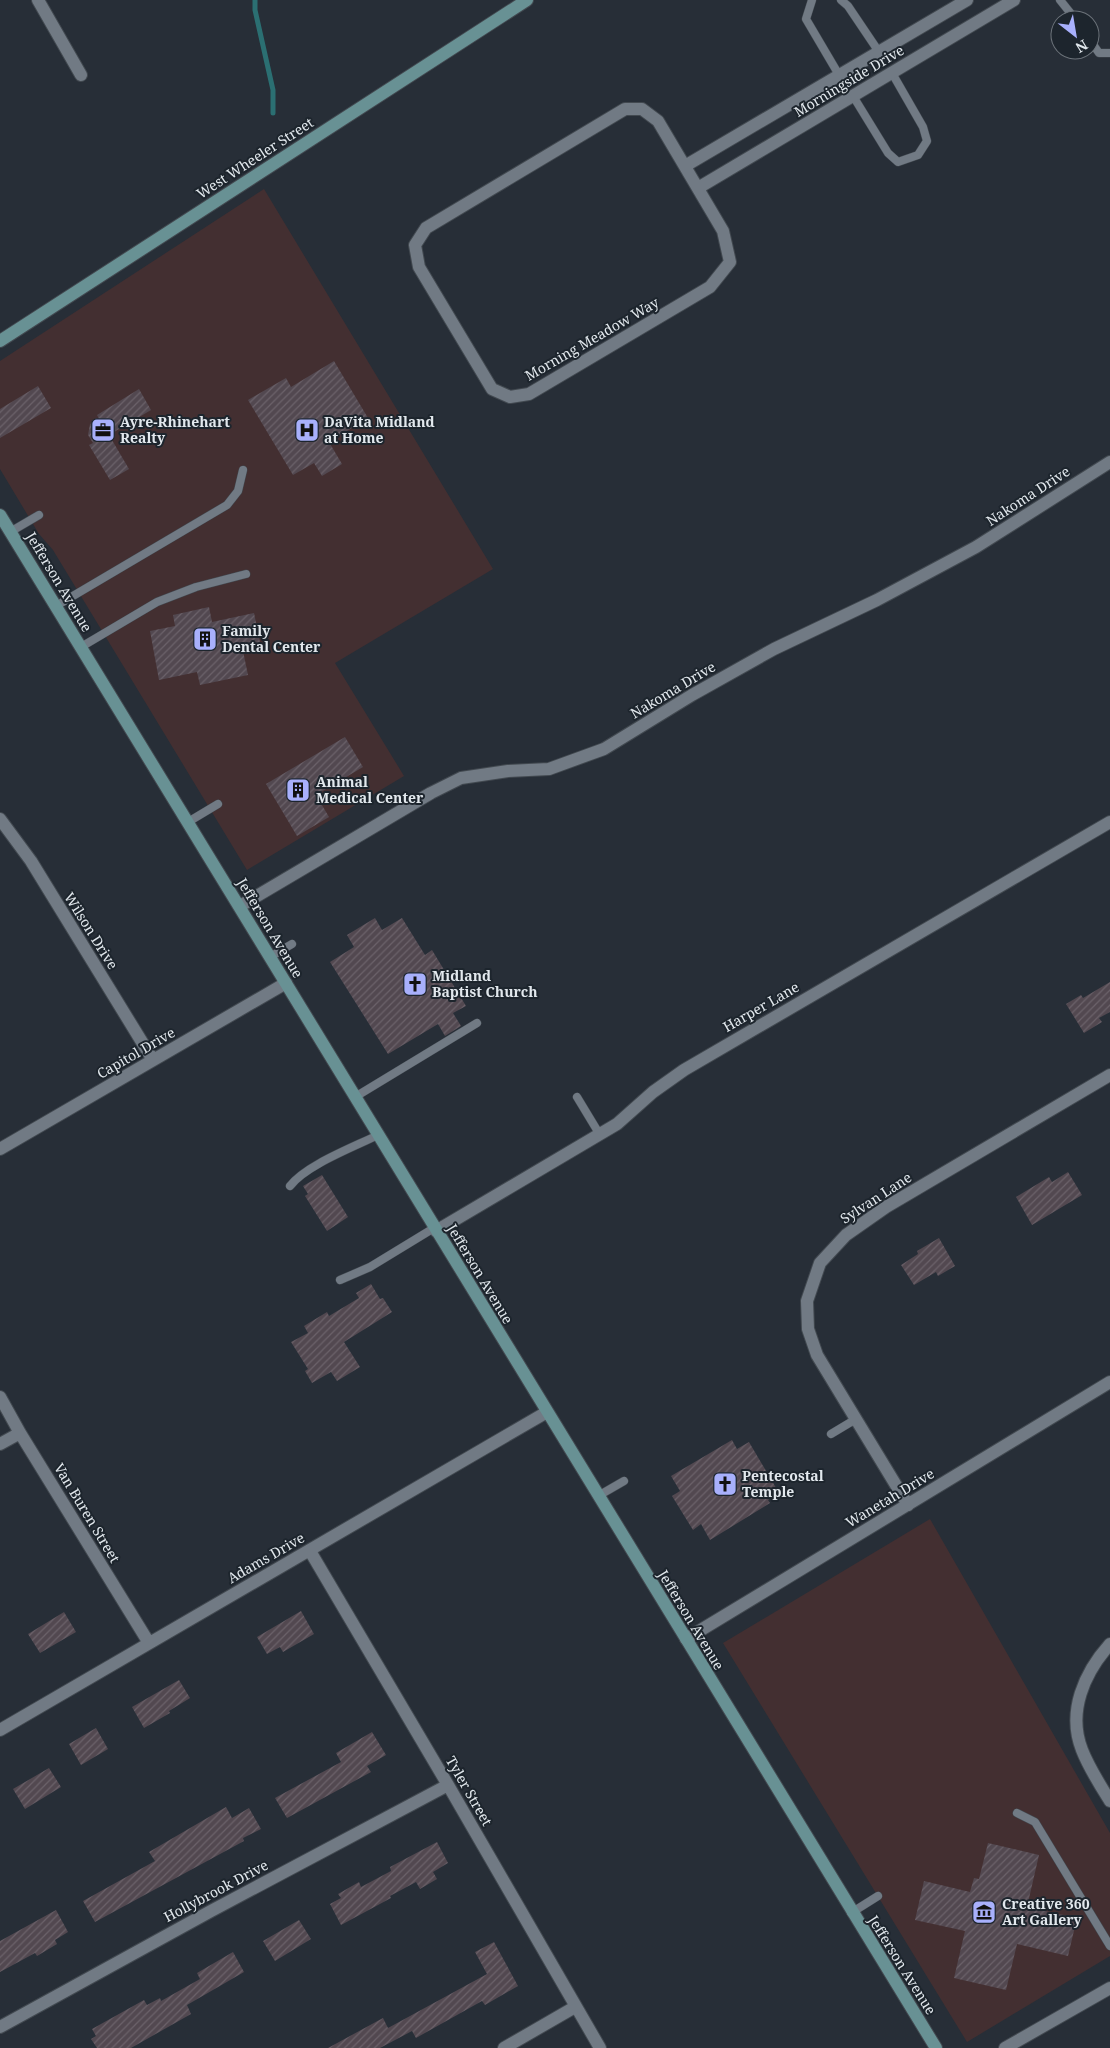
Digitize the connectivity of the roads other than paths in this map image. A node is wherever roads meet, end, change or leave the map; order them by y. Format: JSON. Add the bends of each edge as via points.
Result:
{"nodes":[{"id":1,"x":38,"y":0,"type":"edge"},
{"id":2,"x":526,"y":0,"type":"edge"},
{"id":3,"x":812,"y":0,"type":"edge"},
{"id":4,"x":841,"y":0,"type":"edge"},
{"id":5,"x":967,"y":0,"type":"edge"},
{"id":6,"x":1014,"y":0,"type":"edge"},
{"id":7,"x":1060,"y":0,"type":"edge"},
{"id":8,"x":1068,"y":10,"type":"edge"},
{"id":9,"x":879,"y":52,"type":"junction"},
{"id":10,"x":892,"y":73,"type":"junction"},
{"id":11,"x":81,"y":75,"type":"dead end"},
{"id":12,"x":839,"y":75,"type":"junction"},
{"id":13,"x":853,"y":96,"type":"junction"},
{"id":14,"x":685,"y":166,"type":"junction"},
{"id":15,"x":698,"y":188,"type":"junction"},
{"id":16,"x":0,"y":341,"type":"edge"},
{"id":17,"x":1110,"y":462,"type":"edge"},
{"id":18,"x":243,"y":470,"type":"dead end"},
{"id":19,"x":0,"y":515,"type":"edge"},
{"id":20,"x":38,"y":515,"type":"dead end"},
{"id":21,"x":10,"y":532,"type":"junction"},
{"id":22,"x":246,"y":574,"type":"dead end"},
{"id":23,"x":56,"y":606,"type":"junction"},
{"id":24,"x":81,"y":647,"type":"junction"},
{"id":25,"x":218,"y":804,"type":"dead end"},
{"id":26,"x":0,"y":819,"type":"edge"},
{"id":27,"x":188,"y":822,"type":"junction"},
{"id":28,"x":1110,"y":822,"type":"edge"},
{"id":29,"x":240,"y":906,"type":"junction"},
{"id":30,"x":292,"y":944,"type":"dead end"},
{"id":31,"x":270,"y":957,"type":"junction"},
{"id":32,"x":286,"y":983,"type":"junction"},
{"id":33,"x":475,"y":1027,"type":"dead end"},
{"id":34,"x":153,"y":1060,"type":"junction"},
{"id":35,"x":1110,"y":1075,"type":"edge"},
{"id":36,"x":355,"y":1097,"type":"junction"},
{"id":37,"x":577,"y":1097,"type":"dead end"},
{"id":38,"x":378,"y":1135,"type":"junction"},
{"id":39,"x":600,"y":1135,"type":"junction"},
{"id":40,"x":0,"y":1149,"type":"edge"},
{"id":41,"x":290,"y":1186,"type":"dead end"},
{"id":42,"x":435,"y":1230,"type":"junction"},
{"id":43,"x":340,"y":1280,"type":"dead end"},
{"id":44,"x":1110,"y":1382,"type":"edge"},
{"id":45,"x":0,"y":1397,"type":"edge"},
{"id":46,"x":547,"y":1412,"type":"junction"},
{"id":47,"x":856,"y":1419,"type":"junction"},
{"id":48,"x":20,"y":1433,"type":"junction"},
{"id":49,"x":831,"y":1434,"type":"dead end"},
{"id":50,"x":0,"y":1444,"type":"edge"},
{"id":51,"x":624,"y":1481,"type":"dead end"},
{"id":52,"x":598,"y":1496,"type":"junction"},
{"id":53,"x":908,"y":1505,"type":"junction"},
{"id":54,"x":310,"y":1550,"type":"junction"},
{"id":55,"x":686,"y":1639,"type":"junction"},
{"id":56,"x":149,"y":1643,"type":"junction"},
{"id":57,"x":1110,"y":1644,"type":"edge"},
{"id":58,"x":0,"y":1730,"type":"edge"},
{"id":59,"x":448,"y":1785,"type":"junction"},
{"id":60,"x":1110,"y":1801,"type":"edge"},
{"id":61,"x":1017,"y":1813,"type":"dead end"},
{"id":62,"x":878,"y":1896,"type":"dead end"},
{"id":63,"x":851,"y":1913,"type":"junction"},
{"id":64,"x":1110,"y":1946,"type":"edge"},
{"id":65,"x":1110,"y":1988,"type":"edge"},
{"id":66,"x":575,"y":2007,"type":"junction"},
{"id":67,"x":0,"y":2027,"type":"edge"},
{"id":68,"x":504,"y":2048,"type":"edge"},
{"id":69,"x":600,"y":2048,"type":"edge"},
{"id":70,"x":936,"y":2048,"type":"edge"},
{"id":71,"x":1005,"y":2048,"type":"edge"}],
"edges":[{"from":1,"to":11,"type":"street"},
{"from":2,"to":16,"type":"street","name":"West Wheeler Street"},
{"from":3,"to":12,"type":"lane","via":[[806,18]]},
{"from":4,"to":9,"type":"lane"},
{"from":5,"to":9,"type":"street","name":"Morningside Drive"},
{"from":6,"to":10,"type":"street","name":"Morningside Drive"},
{"from":7,"to":8,"type":"lane"},
{"from":9,"to":12,"type":"street","name":"Morningside Drive"},
{"from":10,"to":13,"type":"street","name":"Morningside Drive"},
{"from":10,"to":13,"type":"lane","via":[[923,127],[927,141],[918,155],[898,162],[888,153]]},
{"from":12,"to":14,"type":"street","name":"Morningside Drive"},
{"from":13,"to":15,"type":"street","name":"Morningside Drive"},
{"from":14,"to":15,"type":"street","name":"Morning Meadow Way"},
{"from":14,"to":15,"type":"street","name":"Morning Meadow Way","via":[[658,121],[642,109],[625,110],[426,228],[415,245],[419,267],[492,389],[510,398],[529,394],[710,287],[730,262],[723,231]]},
{"from":17,"to":29,"type":"street","name":"Nakoma Drive","via":[[976,548],[878,600],[774,649],[604,749],[549,769],[461,778],[430,793]]},
{"from":18,"to":23,"type":"lane","via":[[238,491],[227,505]]},
{"from":19,"to":21,"type":"street","name":"Jefferson Avenue"},
{"from":20,"to":21,"type":"lane"},
{"from":21,"to":23,"type":"street","name":"Jefferson Avenue"},
{"from":22,"to":24,"type":"lane","via":[[196,587],[157,602]]},
{"from":23,"to":24,"type":"street","name":"Jefferson Avenue"},
{"from":24,"to":27,"type":"street","name":"Jefferson Avenue"},
{"from":25,"to":27,"type":"lane"},
{"from":26,"to":34,"type":"street","name":"Wilson Drive","via":[[31,861]]},
{"from":27,"to":29,"type":"street","name":"Jefferson Avenue"},
{"from":28,"to":39,"type":"street","name":"Harper Lane","via":[[684,1070]]},
{"from":29,"to":31,"type":"street","name":"Jefferson Avenue"},
{"from":30,"to":31,"type":"lane"},
{"from":31,"to":32,"type":"street","name":"Jefferson Avenue"},
{"from":32,"to":34,"type":"street","name":"Capitol Drive"},
{"from":32,"to":36,"type":"street","name":"Jefferson Avenue"},
{"from":33,"to":36,"type":"lane"},
{"from":34,"to":40,"type":"street","name":"Capitol Drive"},
{"from":35,"to":47,"type":"street","name":"Sylvan Lane","via":[[886,1207],[846,1235],[820,1262],[807,1301],[808,1329],[818,1355]]},
{"from":36,"to":38,"type":"street","name":"Jefferson Avenue"},
{"from":37,"to":39,"type":"lane"},
{"from":38,"to":41,"type":"lane","via":[[315,1166]]},
{"from":38,"to":42,"type":"street","name":"Jefferson Avenue"},
{"from":39,"to":42,"type":"street","name":"Harper Lane"},
{"from":42,"to":43,"type":"lane"},
{"from":42,"to":46,"type":"street","name":"Jefferson Avenue"},
{"from":44,"to":53,"type":"street","name":"Wanetah Drive"},
{"from":45,"to":48,"type":"street","name":"Van Buren Street"},
{"from":46,"to":52,"type":"street","name":"Jefferson Avenue"},
{"from":46,"to":54,"type":"street","name":"Adams Drive"},
{"from":47,"to":49,"type":"lane"},
{"from":47,"to":53,"type":"street","name":"Sylvan Lane"},
{"from":48,"to":50,"type":"street"},
{"from":48,"to":56,"type":"street","name":"Van Buren Street"},
{"from":51,"to":52,"type":"lane"},
{"from":52,"to":55,"type":"street","name":"Jefferson Avenue"},
{"from":53,"to":55,"type":"street","name":"Wanetah Drive"},
{"from":54,"to":56,"type":"street","name":"Adams Drive"},
{"from":54,"to":59,"type":"street","name":"Tyler Street"},
{"from":55,"to":63,"type":"street","name":"Jefferson Avenue"},
{"from":56,"to":58,"type":"street","name":"Adams Drive"},
{"from":57,"to":60,"type":"street","via":[[1084,1681],[1078,1702],[1077,1726],[1082,1750]]},
{"from":59,"to":66,"type":"street","name":"Tyler Street"},
{"from":59,"to":67,"type":"street","name":"Hollybrook Drive"},
{"from":61,"to":64,"type":"lane","via":[[1035,1822]]},
{"from":62,"to":63,"type":"lane"},
{"from":63,"to":70,"type":"street","name":"Jefferson Avenue"},
{"from":65,"to":71,"type":"street"},
{"from":66,"to":68,"type":"street"},
{"from":66,"to":69,"type":"street","name":"Tyler Street"}]}
